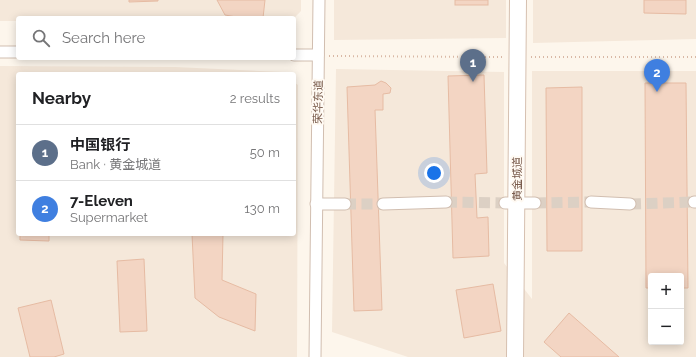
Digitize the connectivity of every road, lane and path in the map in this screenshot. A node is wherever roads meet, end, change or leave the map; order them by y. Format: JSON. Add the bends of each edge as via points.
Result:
{"nodes":[{"id":1,"x":319,"y":0,"type":"edge"},
{"id":2,"x":518,"y":0,"type":"edge"},
{"id":3,"x":0,"y":52,"type":"edge"},
{"id":4,"x":16,"y":52,"type":"edge"},
{"id":5,"x":296,"y":55,"type":"edge"},
{"id":6,"x":318,"y":56,"type":"junction"},
{"id":7,"x":446,"y":202,"type":"tunnel mouth"},
{"id":8,"x":591,"y":202,"type":"tunnel mouth"},
{"id":9,"x":511,"y":203,"type":"junction"},
{"id":10,"x":535,"y":203,"type":"tunnel mouth"},
{"id":11,"x":316,"y":204,"type":"junction"},
{"id":12,"x":346,"y":204,"type":"tunnel mouth"},
{"id":13,"x":384,"y":204,"type":"tunnel mouth"},
{"id":14,"x":630,"y":204,"type":"tunnel mouth"},
{"id":15,"x":315,"y":357,"type":"edge"},
{"id":16,"x":515,"y":357,"type":"edge"}],
"edges":[{"from":1,"to":6,"type":"street","name":"荣华东道"},
{"from":2,"to":9,"type":"street","name":"黄金城道"},
{"from":3,"to":4,"type":"street"},
{"from":5,"to":6,"type":"street"},
{"from":6,"to":11,"type":"street","name":"荣华东道"},
{"from":7,"to":13,"type":"street"},
{"from":8,"to":14,"type":"street"},
{"from":9,"to":10,"type":"street"},
{"from":9,"to":16,"type":"street","name":"黄金城道"},
{"from":11,"to":12,"type":"street"},
{"from":11,"to":15,"type":"street","name":"荣华东道"}]}
